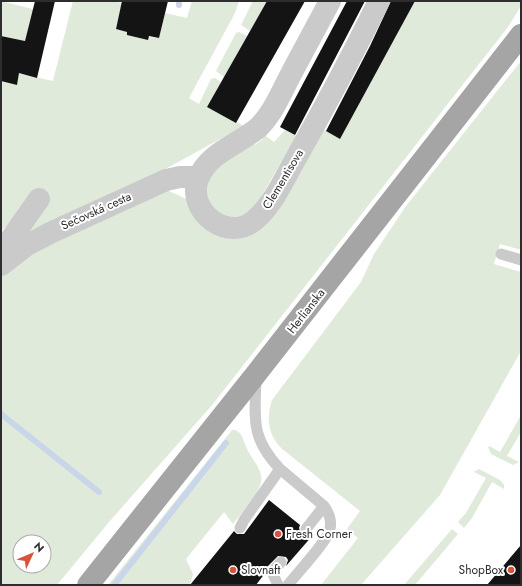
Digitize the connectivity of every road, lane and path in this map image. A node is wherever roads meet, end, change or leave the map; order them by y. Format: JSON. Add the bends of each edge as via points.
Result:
{"nodes":[{"id":1,"x":330,"y":1,"type":"edge"},
{"id":2,"x":379,"y":1,"type":"edge"},
{"id":3,"x":521,"y":35,"type":"edge"},
{"id":4,"x":198,"y":177,"type":"junction"},
{"id":5,"x":40,"y":199,"type":"dead end"},
{"id":6,"x":1,"y":253,"type":"edge"},
{"id":7,"x":501,"y":254,"type":"dead end"},
{"id":8,"x":521,"y":260,"type":"edge"},
{"id":9,"x":1,"y":265,"type":"edge"},
{"id":10,"x":256,"y":374,"type":"junction"},
{"id":11,"x":280,"y":469,"type":"junction"},
{"id":12,"x":324,"y":506,"type":"junction"},
{"id":13,"x":240,"y":528,"type":"dead end"},
{"id":14,"x":306,"y":529,"type":"dead end"},
{"id":15,"x":281,"y":562,"type":"dead end"},
{"id":16,"x":88,"y":585,"type":"edge"},
{"id":17,"x":278,"y":585,"type":"edge"},
{"id":18,"x":288,"y":585,"type":"edge"}],
"edges":[{"from":1,"to":4,"type":"street","name":"Clementisova","via":[[265,121],[212,158]]},
{"from":2,"to":4,"type":"street","name":"Clementisova","via":[[301,149],[264,212],[245,226],[236,228],[214,222],[198,205],[195,195]]},
{"from":3,"to":10,"type":"main road","name":"Herlianska"},
{"from":4,"to":9,"type":"street","name":"Sečovská cesta","via":[[166,180],[87,214],[26,245]]},
{"from":5,"to":6,"type":"street"},
{"from":7,"to":8,"type":"lane"},
{"from":10,"to":11,"type":"lane","via":[[254,421],[258,437],[265,451]]},
{"from":10,"to":16,"type":"main road","name":"Herlianska"},
{"from":11,"to":12,"type":"lane"},
{"from":11,"to":13,"type":"lane"},
{"from":12,"to":14,"type":"lane"},
{"from":12,"to":18,"type":"lane","via":[[330,518],[328,534]]},
{"from":15,"to":17,"type":"lane","via":[[272,572]]}]}
